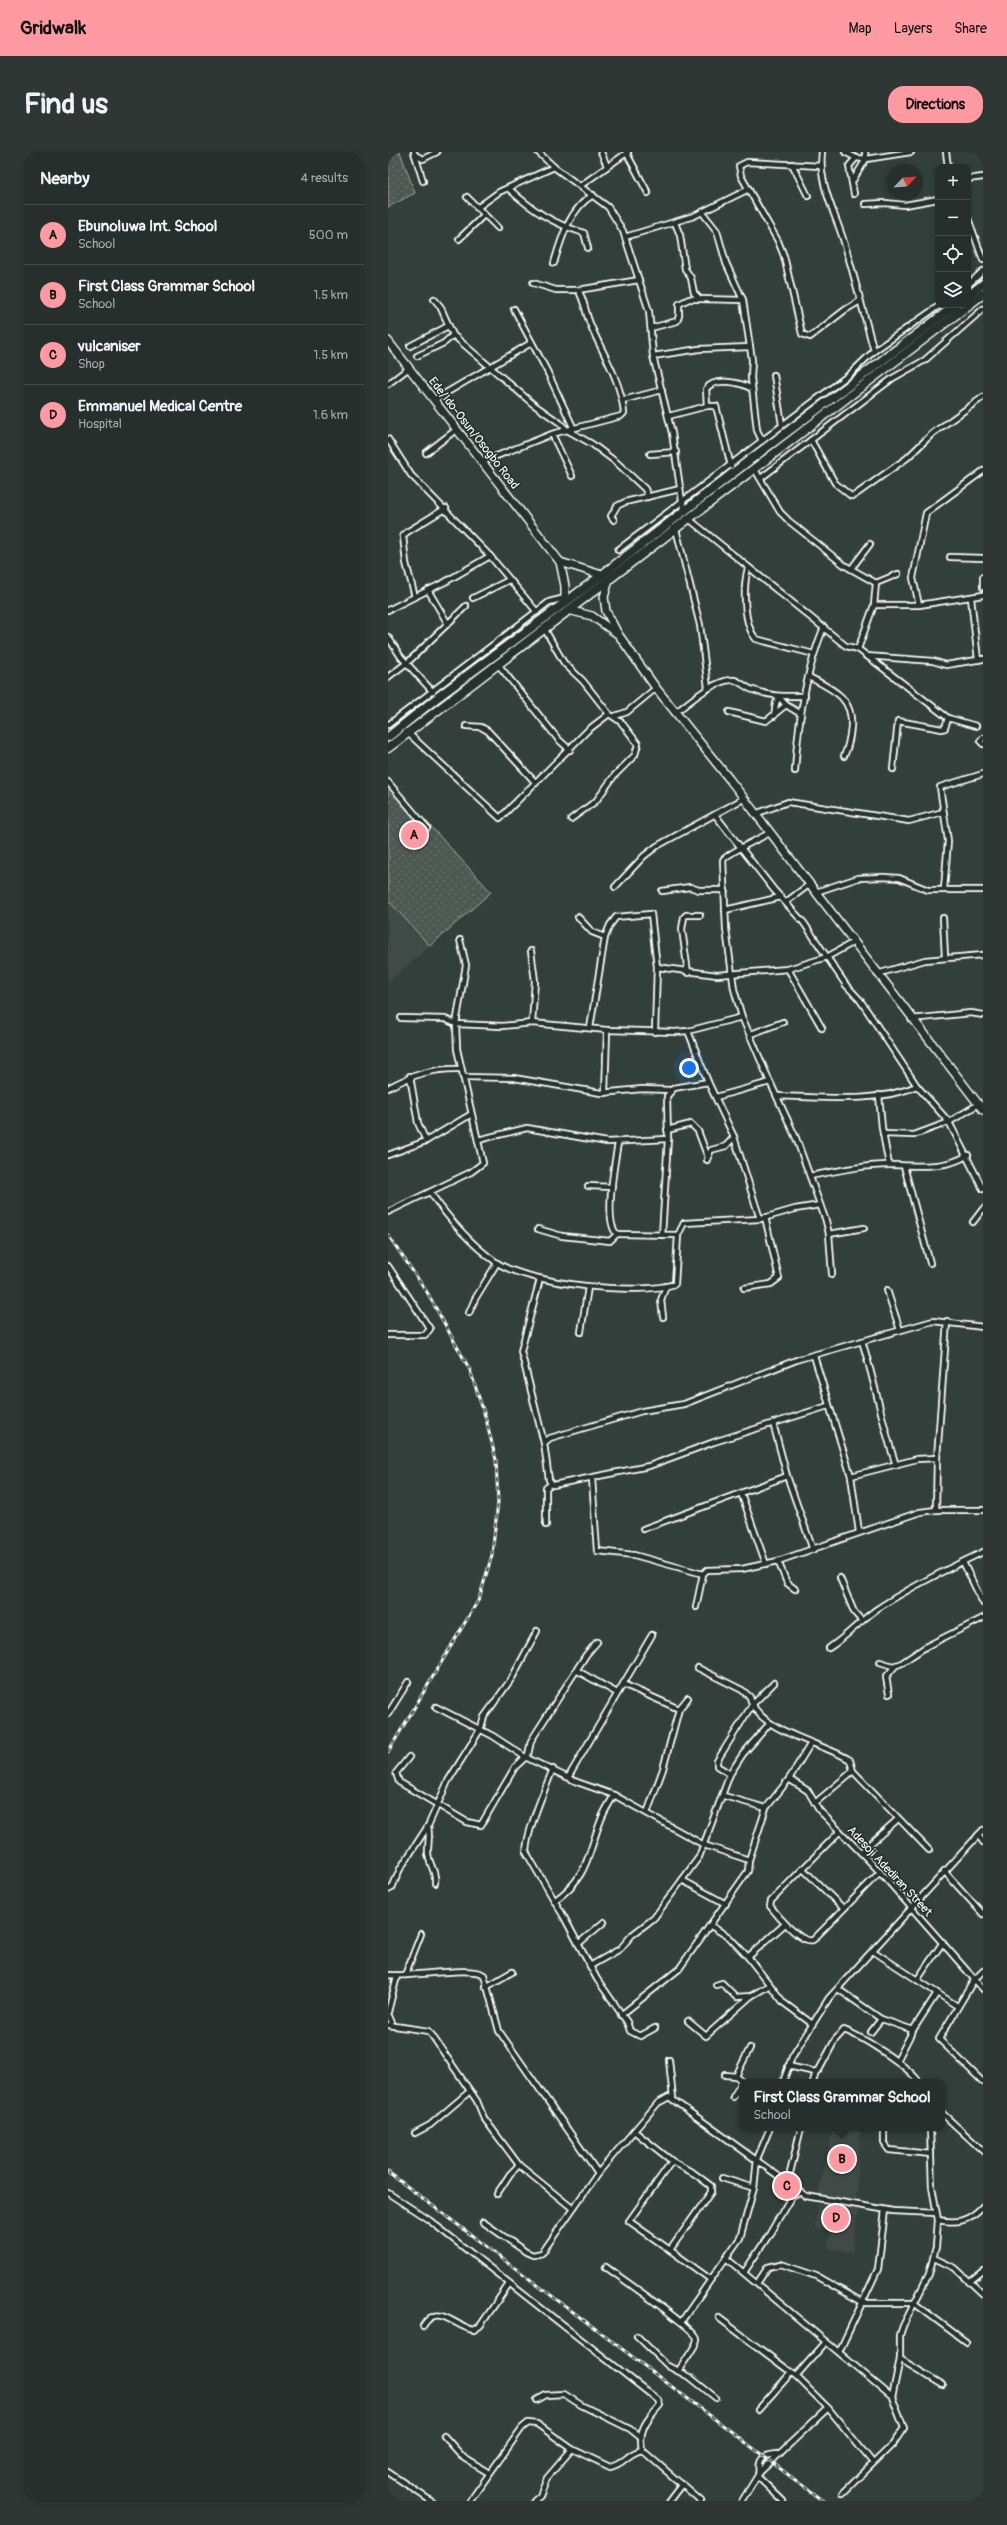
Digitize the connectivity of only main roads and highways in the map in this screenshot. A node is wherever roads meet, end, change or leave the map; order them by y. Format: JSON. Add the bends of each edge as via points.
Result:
{"nodes":[{"id":1,"x":983,"y":284,"type":"edge"},
{"id":2,"x":971,"y":294,"type":"edge"},
{"id":3,"x":983,"y":294,"type":"edge"},
{"id":4,"x":952,"y":308,"type":"edge"},
{"id":5,"x":388,"y":341,"type":"edge"},
{"id":6,"x":845,"y":389,"type":"junction"},
{"id":7,"x":851,"y":395,"type":"junction"},
{"id":8,"x":560,"y":562,"type":"junction"},
{"id":9,"x":602,"y":575,"type":"junction"},
{"id":10,"x":609,"y":580,"type":"junction"},
{"id":11,"x":565,"y":600,"type":"junction"},
{"id":12,"x":568,"y":610,"type":"junction"},
{"id":13,"x":618,"y":634,"type":"junction"},
{"id":14,"x":388,"y":738,"type":"edge"},
{"id":15,"x":388,"y":748,"type":"edge"},
{"id":16,"x":981,"y":1107,"type":"edge"}],
"edges":[{"from":1,"to":2,"type":"highway"},
{"from":3,"to":7,"type":"highway"},
{"from":4,"to":6,"type":"highway"},
{"from":5,"to":8,"type":"main road","name":"Ede/Ido-Osun/Osogbo Road","via":[[484,461]]},
{"from":6,"to":7,"type":"highway"},
{"from":6,"to":9,"type":"highway","via":[[775,436]]},
{"from":7,"to":10,"type":"highway"},
{"from":8,"to":9,"type":"main road"},
{"from":8,"to":11,"type":"main road","via":[[566,586]]},
{"from":9,"to":11,"type":"highway"},
{"from":10,"to":12,"type":"highway"},
{"from":10,"to":13,"type":"main road","via":[[604,605]]},
{"from":11,"to":14,"type":"highway"},
{"from":12,"to":13,"type":"main road","via":[[592,616]]},
{"from":12,"to":15,"type":"highway"},
{"from":13,"to":16,"type":"main road","via":[[675,713]]}]}
